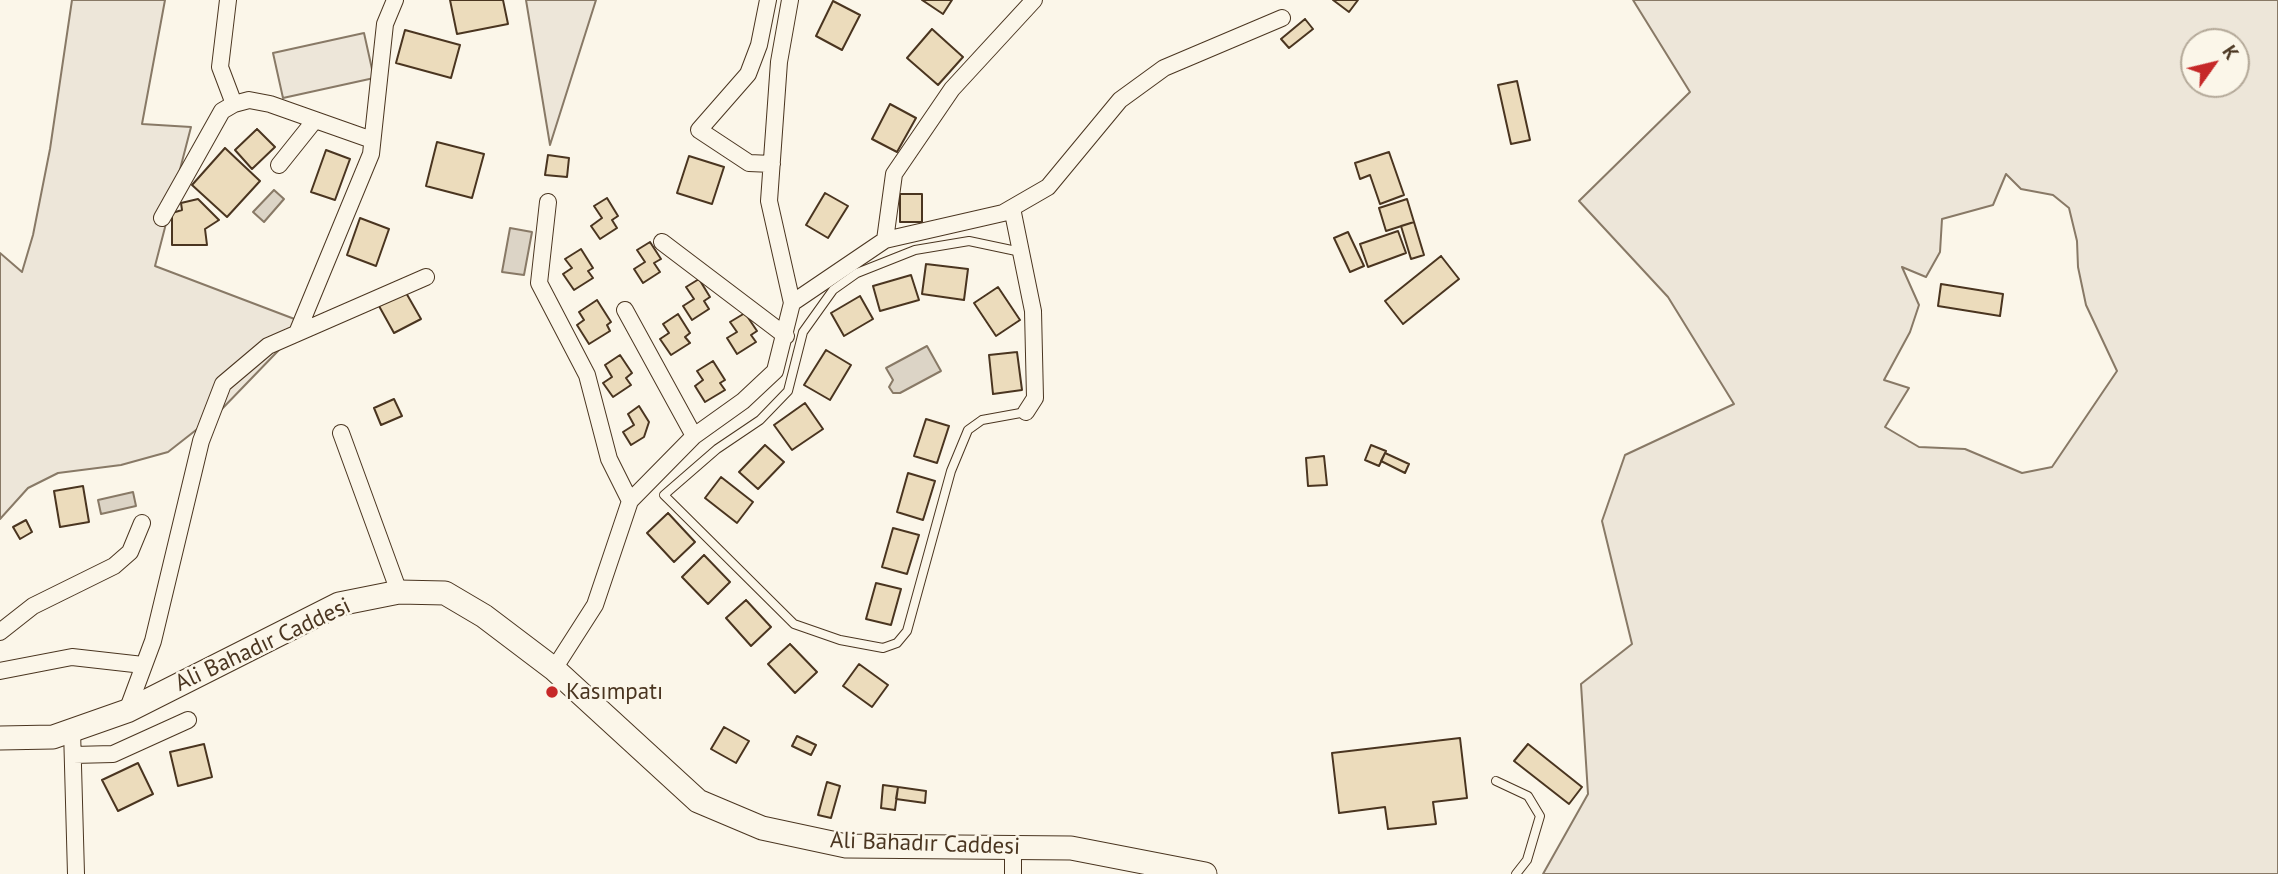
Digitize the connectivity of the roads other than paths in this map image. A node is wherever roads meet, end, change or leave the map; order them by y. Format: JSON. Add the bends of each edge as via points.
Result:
{"nodes":[{"id":1,"x":228,"y":0,"type":"edge"},
{"id":2,"x":395,"y":0,"type":"edge"},
{"id":3,"x":768,"y":0,"type":"edge"},
{"id":4,"x":790,"y":0,"type":"edge"},
{"id":5,"x":1034,"y":0,"type":"edge"},
{"id":6,"x":1282,"y":18,"type":"dead end"},
{"id":7,"x":234,"y":104,"type":"junction"},
{"id":8,"x":315,"y":120,"type":"junction"},
{"id":9,"x":372,"y":141,"type":"junction"},
{"id":10,"x":279,"y":164,"type":"dead end"},
{"id":11,"x":772,"y":164,"type":"junction"},
{"id":12,"x":548,"y":202,"type":"dead end"},
{"id":13,"x":1012,"y":208,"type":"junction"},
{"id":14,"x":162,"y":218,"type":"dead end"},
{"id":15,"x":885,"y":240,"type":"junction"},
{"id":16,"x":662,"y":242,"type":"dead end"},
{"id":17,"x":1021,"y":253,"type":"junction"},
{"id":18,"x":426,"y":277,"type":"dead end"},
{"id":19,"x":792,"y":303,"type":"junction"},
{"id":20,"x":625,"y":310,"type":"dead end"},
{"id":21,"x":297,"y":333,"type":"junction"},
{"id":22,"x":786,"y":335,"type":"junction"},
{"id":23,"x":1026,"y":412,"type":"joint"},
{"id":24,"x":341,"y":433,"type":"dead end"},
{"id":25,"x":694,"y":436,"type":"junction"},
{"id":26,"x":630,"y":501,"type":"junction"},
{"id":27,"x":142,"y":523,"type":"dead end"},
{"id":28,"x":399,"y":592,"type":"junction"},
{"id":29,"x":0,"y":632,"type":"edge"},
{"id":30,"x":143,"y":665,"type":"junction"},
{"id":31,"x":554,"y":669,"type":"junction"},
{"id":32,"x":0,"y":671,"type":"edge"},
{"id":33,"x":127,"y":711,"type":"junction"},
{"id":34,"x":188,"y":720,"type":"dead end"},
{"id":35,"x":72,"y":730,"type":"junction"},
{"id":36,"x":0,"y":738,"type":"edge"},
{"id":37,"x":73,"y":755,"type":"junction"},
{"id":38,"x":1496,"y":781,"type":"dead end"},
{"id":39,"x":1013,"y":848,"type":"junction"},
{"id":40,"x":76,"y":874,"type":"edge"},
{"id":41,"x":1013,"y":874,"type":"edge"},
{"id":42,"x":1205,"y":874,"type":"edge"},
{"id":43,"x":1516,"y":874,"type":"edge"}],
"edges":[{"from":1,"to":7,"type":"street","via":[[220,67]]},
{"from":2,"to":9,"type":"street","via":[[385,24]]},
{"from":3,"to":11,"type":"street","via":[[748,74],[699,130],[749,163]]},
{"from":4,"to":11,"type":"street","via":[[779,62]]},
{"from":5,"to":15,"type":"street","via":[[952,89],[894,174]]},
{"from":6,"to":13,"type":"street","via":[[1164,68],[1121,100],[1048,187]]},
{"from":7,"to":8,"type":"street","via":[[249,100],[270,104]]},
{"from":7,"to":14,"type":"street","via":[[222,111]]},
{"from":8,"to":9,"type":"street"},
{"from":8,"to":10,"type":"street"},
{"from":9,"to":21,"type":"street","via":[[371,154]]},
{"from":11,"to":19,"type":"street","via":[[769,201]]},
{"from":12,"to":26,"type":"street","via":[[539,283],[587,375],[609,459]]},
{"from":13,"to":15,"type":"street"},
{"from":13,"to":17,"type":"street"},
{"from":15,"to":19,"type":"street"},
{"from":16,"to":22,"type":"street"},
{"from":17,"to":23,"type":"street","via":[[1033,311],[1037,374],[1035,398]]},
{"from":17,"to":23,"type":"lane","via":[[969,241],[915,250],[857,273],[833,290],[803,332],[788,391],[760,420],[717,449],[664,495],[794,624],[883,648],[897,643],[906,631],[951,471],[968,430],[982,420]]},
{"from":18,"to":21,"type":"street"},
{"from":19,"to":22,"type":"street"},
{"from":20,"to":25,"type":"street"},
{"from":21,"to":30,"type":"street","via":[[268,346],[223,384],[201,441],[173,568]]},
{"from":22,"to":25,"type":"street","via":[[775,371]]},
{"from":24,"to":28,"type":"street"},
{"from":25,"to":26,"type":"street"},
{"from":26,"to":31,"type":"street","via":[[595,605]]},
{"from":27,"to":29,"type":"street","via":[[130,552],[114,566],[33,606]]},
{"from":28,"to":31,"type":"main road","name":"Ali Bahadır Caddesi","via":[[445,593]]},
{"from":28,"to":33,"type":"main road","name":"Ali Bahadır Caddesi","via":[[339,604]]},
{"from":30,"to":32,"type":"street","via":[[72,657]]},
{"from":30,"to":33,"type":"street"},
{"from":31,"to":39,"type":"main road","name":"Ali Bahadır Caddesi","via":[[698,801],[762,828],[846,846]]},
{"from":33,"to":35,"type":"main road","name":"Ali Bahadır Caddesi"},
{"from":34,"to":37,"type":"street","via":[[113,754]]},
{"from":35,"to":36,"type":"main road","name":"Ali Bahadır Caddesi","via":[[53,737]]},
{"from":35,"to":37,"type":"street"},
{"from":37,"to":40,"type":"street"},
{"from":38,"to":43,"type":"lane","via":[[1528,796],[1540,816],[1527,860]]},
{"from":39,"to":41,"type":"street"},
{"from":39,"to":42,"type":"main road","name":"Ali Bahadır Caddesi","via":[[1071,848]]}]}
